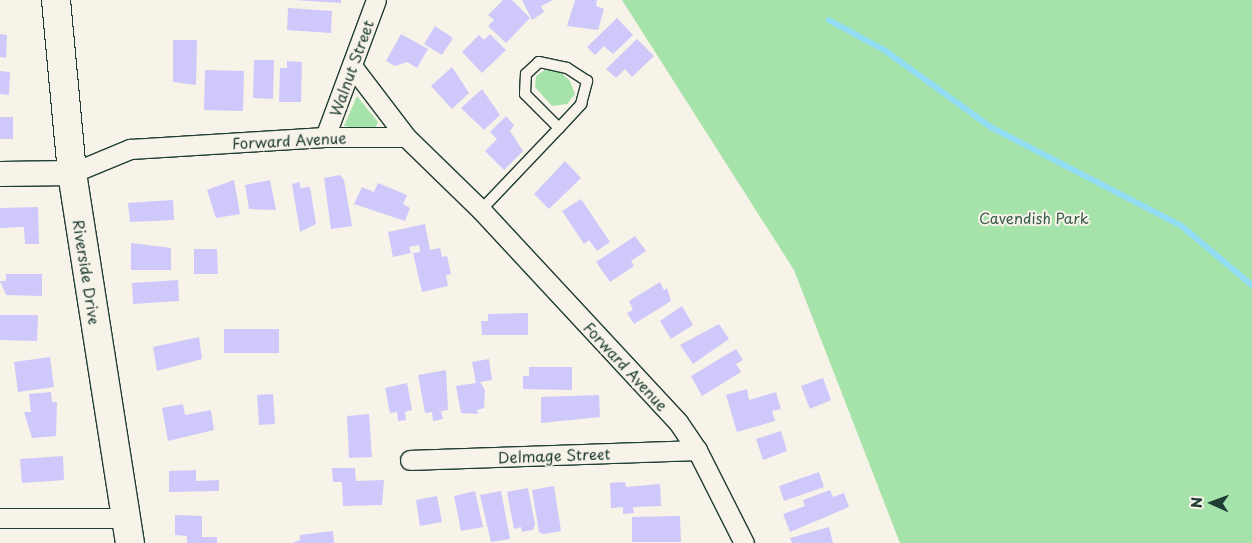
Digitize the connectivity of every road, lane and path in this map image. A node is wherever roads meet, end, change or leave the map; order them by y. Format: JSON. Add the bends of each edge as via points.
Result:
{"nodes":[{"id":1,"x":56,"y":0,"type":"edge"},
{"id":2,"x":376,"y":0,"type":"edge"},
{"id":3,"x":352,"y":66,"type":"junction"},
{"id":4,"x":559,"y":128,"type":"junction"},
{"id":5,"x":325,"y":137,"type":"junction"},
{"id":6,"x":406,"y":137,"type":"junction"},
{"id":7,"x":72,"y":173,"type":"junction"},
{"id":8,"x":0,"y":174,"type":"edge"},
{"id":9,"x":481,"y":210,"type":"junction"},
{"id":10,"x":697,"y":450,"type":"junction"},
{"id":11,"x":410,"y":460,"type":"dead end"},
{"id":12,"x":0,"y":518,"type":"edge"},
{"id":13,"x":128,"y":530,"type":"edge"},
{"id":14,"x":744,"y":543,"type":"edge"}],
"edges":[{"from":1,"to":7,"type":"main road","name":"Riverside Drive"},
{"from":2,"to":3,"type":"street","name":"Walnut Street"},
{"from":3,"to":5,"type":"street","name":"Walnut Street"},
{"from":3,"to":6,"type":"street"},
{"from":4,"to":4,"type":"lane","via":[[581,104],[587,81],[567,68],[539,62],[526,74],[525,94]]},
{"from":4,"to":9,"type":"lane"},
{"from":5,"to":6,"type":"street","name":"Forward Avenue"},
{"from":5,"to":7,"type":"street","name":"Forward Avenue","via":[[130,149]]},
{"from":6,"to":9,"type":"street","name":"Forward Avenue"},
{"from":7,"to":8,"type":"street"},
{"from":7,"to":13,"type":"main road","name":"Riverside Drive"},
{"from":9,"to":10,"type":"street","name":"Forward Avenue","via":[[678,422]]},
{"from":10,"to":11,"type":"street","name":"Delmage Street"},
{"from":10,"to":14,"type":"street","name":"Forward Avenue"},
{"from":12,"to":13,"type":"street"}]}
